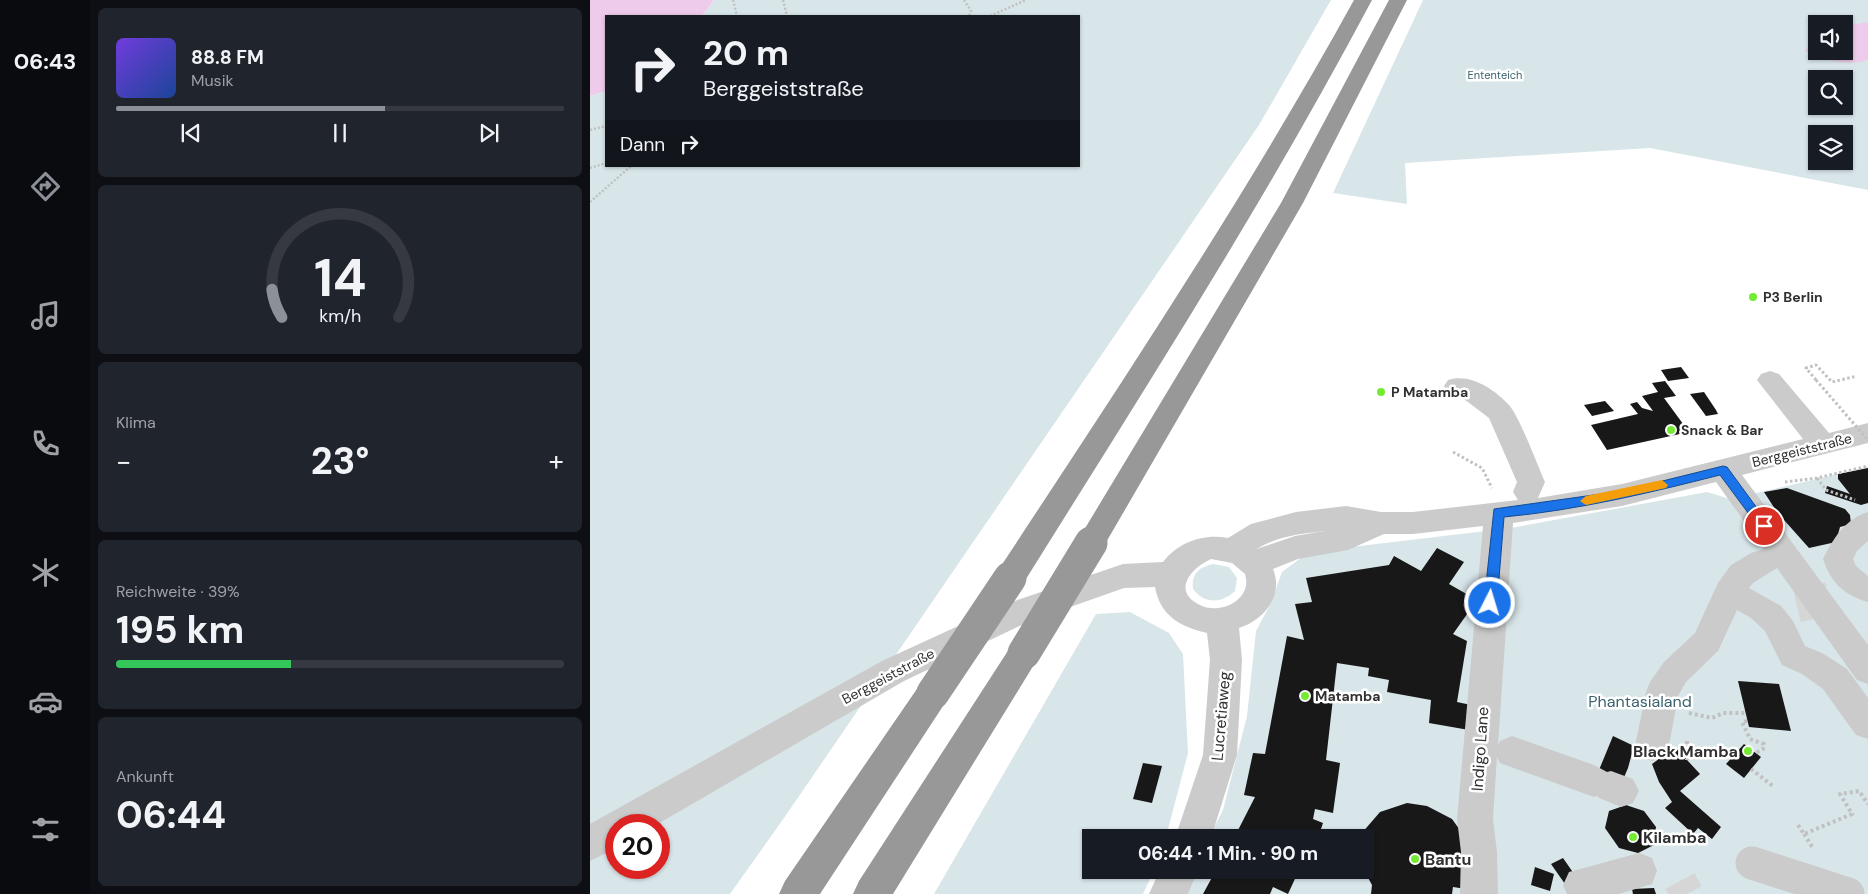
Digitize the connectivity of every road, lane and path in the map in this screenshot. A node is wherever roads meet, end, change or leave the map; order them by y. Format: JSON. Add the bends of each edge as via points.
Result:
{"nodes":[{"id":1,"x":733,"y":0,"type":"edge"},
{"id":2,"x":783,"y":0,"type":"edge"},
{"id":3,"x":964,"y":0,"type":"edge"},
{"id":4,"x":1026,"y":0,"type":"edge"},
{"id":5,"x":1363,"y":0,"type":"edge"},
{"id":6,"x":1398,"y":0,"type":"edge"},
{"id":7,"x":737,"y":15,"type":"edge"},
{"id":8,"x":786,"y":15,"type":"edge"},
{"id":9,"x":969,"y":15,"type":"edge"},
{"id":10,"x":992,"y":15,"type":"edge"},
{"id":11,"x":605,"y":126,"type":"edge"},
{"id":12,"x":590,"y":130,"type":"edge"},
{"id":13,"x":605,"y":163,"type":"edge"},
{"id":14,"x":630,"y":167,"type":"edge"},
{"id":15,"x":590,"y":168,"type":"edge"},
{"id":16,"x":590,"y":202,"type":"edge"},
{"id":17,"x":1857,"y":376,"type":"dead end"},
{"id":18,"x":1770,"y":380,"type":"dead end"},
{"id":19,"x":1457,"y":386,"type":"dead end"},
{"id":20,"x":1868,"y":433,"type":"edge"},
{"id":21,"x":1868,"y":440,"type":"edge"},
{"id":22,"x":1822,"y":445,"type":"junction"},
{"id":23,"x":1453,"y":452,"type":"dead end"},
{"id":24,"x":1868,"y":466,"type":"edge"},
{"id":25,"x":1723,"y":470,"type":"junction"},
{"id":26,"x":1531,"y":500,"type":"junction"},
{"id":27,"x":1499,"y":512,"type":"junction"},
{"id":28,"x":1863,"y":512,"type":"edge"},
{"id":29,"x":1784,"y":554,"type":"junction"},
{"id":30,"x":1244,"y":556,"type":"junction"},
{"id":31,"x":1171,"y":574,"type":"junction"},
{"id":32,"x":1736,"y":583,"type":"junction"},
{"id":33,"x":1868,"y":590,"type":"edge"},
{"id":34,"x":1222,"y":621,"type":"junction"},
{"id":35,"x":1868,"y":670,"type":"edge"},
{"id":36,"x":1688,"y":713,"type":"dead end"},
{"id":37,"x":1745,"y":713,"type":"dead end"},
{"id":38,"x":1747,"y":721,"type":"dead end"},
{"id":39,"x":1868,"y":724,"type":"edge"},
{"id":40,"x":1652,"y":746,"type":"dead end"},
{"id":41,"x":1497,"y":747,"type":"junction"},
{"id":42,"x":1756,"y":753,"type":"dead end"},
{"id":43,"x":1751,"y":769,"type":"dead end"},
{"id":44,"x":1609,"y":787,"type":"dead end"},
{"id":45,"x":1774,"y":787,"type":"dead end"},
{"id":46,"x":1868,"y":804,"type":"edge"},
{"id":47,"x":642,"y":814,"type":"edge"},
{"id":48,"x":1798,"y":825,"type":"dead end"},
{"id":49,"x":1196,"y":829,"type":"edge"},
{"id":50,"x":605,"y":835,"type":"edge"},
{"id":51,"x":590,"y":844,"type":"edge"},
{"id":52,"x":1752,"y":863,"type":"dead end"},
{"id":53,"x":1639,"y":871,"type":"dead end"},
{"id":54,"x":1176,"y":879,"type":"edge"},
{"id":55,"x":1571,"y":889,"type":"edge"},
{"id":56,"x":798,"y":894,"type":"edge"},
{"id":57,"x":872,"y":894,"type":"edge"},
{"id":58,"x":1168,"y":894,"type":"edge"},
{"id":59,"x":1479,"y":894,"type":"edge"},
{"id":60,"x":1848,"y":894,"type":"edge"}],
"edges":[{"from":1,"to":7,"type":"path"},
{"from":2,"to":8,"type":"path"},
{"from":3,"to":9,"type":"path","via":[[971,11]]},
{"from":4,"to":10,"type":"path"},
{"from":5,"to":56,"type":"highway","bridge":true,"via":[[1252,195],[1168,331],[1010,578]]},
{"from":6,"to":57,"type":"highway","bridge":true,"via":[[1292,203],[1091,543]]},
{"from":11,"to":12,"type":"path"},
{"from":13,"to":15,"type":"path"},
{"from":14,"to":16,"type":"path"},
{"from":17,"to":21,"type":"path","bridge":true,"via":[[1832,382],[1816,365],[1806,368]]},
{"from":18,"to":22,"type":"street"},
{"from":19,"to":26,"type":"street","via":[[1468,388],[1486,400],[1484,410],[1515,482]]},
{"from":20,"to":22,"type":"street","name":"Berggeiststraße"},
{"from":22,"to":25,"type":"street","name":"Berggeiststraße"},
{"from":23,"to":27,"type":"path","via":[[1488,472]]},
{"from":24,"to":28,"type":"path","via":[[1817,478],[1826,490]]},
{"from":25,"to":26,"type":"street","name":"Berggeiststraße","via":[[1622,495]]},
{"from":25,"to":29,"type":"street"},
{"from":26,"to":27,"type":"street","name":"Berggeiststraße"},
{"from":27,"to":30,"type":"street","name":"Berggeiststraße","via":[[1413,523],[1382,523],[1348,538]]},
{"from":27,"to":41,"type":"street","name":"Indigo Lane","via":[[1490,603]]},
{"from":28,"to":33,"type":"street","via":[[1838,559],[1848,579]]},
{"from":29,"to":32,"type":"street","via":[[1762,561]]},
{"from":29,"to":35,"type":"street"},
{"from":30,"to":31,"type":"street","name":"Berggeiststraße","via":[[1209,547],[1192,552],[1179,561]]},
{"from":30,"to":34,"type":"street","via":[[1261,577],[1261,592],[1253,605],[1240,616]]},
{"from":31,"to":34,"type":"street","via":[[1170,588],[1175,603],[1187,614],[1204,620]]},
{"from":31,"to":47,"type":"street","name":"Berggeiststraße","via":[[1122,576],[1017,613],[893,672]]},
{"from":32,"to":39,"type":"street","via":[[1770,613],[1783,631],[1793,655],[1835,679]]},
{"from":32,"to":40,"type":"street","via":[[1707,642],[1675,672],[1662,692]]},
{"from":34,"to":49,"type":"street","name":"Lucretiaweg","via":[[1226,660],[1220,755]]},
{"from":36,"to":37,"type":"path","via":[[1712,718],[1723,713]]},
{"from":38,"to":42,"type":"path","via":[[1742,722],[1750,739],[1764,744],[1763,749]]},
{"from":41,"to":44,"type":"street"},
{"from":41,"to":59,"type":"street","name":"Indigo Lane","via":[[1475,820]]},
{"from":43,"to":45,"type":"path"},
{"from":46,"to":48,"type":"path","via":[[1859,791],[1840,794],[1852,814],[1804,834]]},
{"from":50,"to":51,"type":"street"},
{"from":52,"to":60,"type":"street","bridge":true},
{"from":53,"to":55,"type":"street"},
{"from":54,"to":58,"type":"street"}]}
